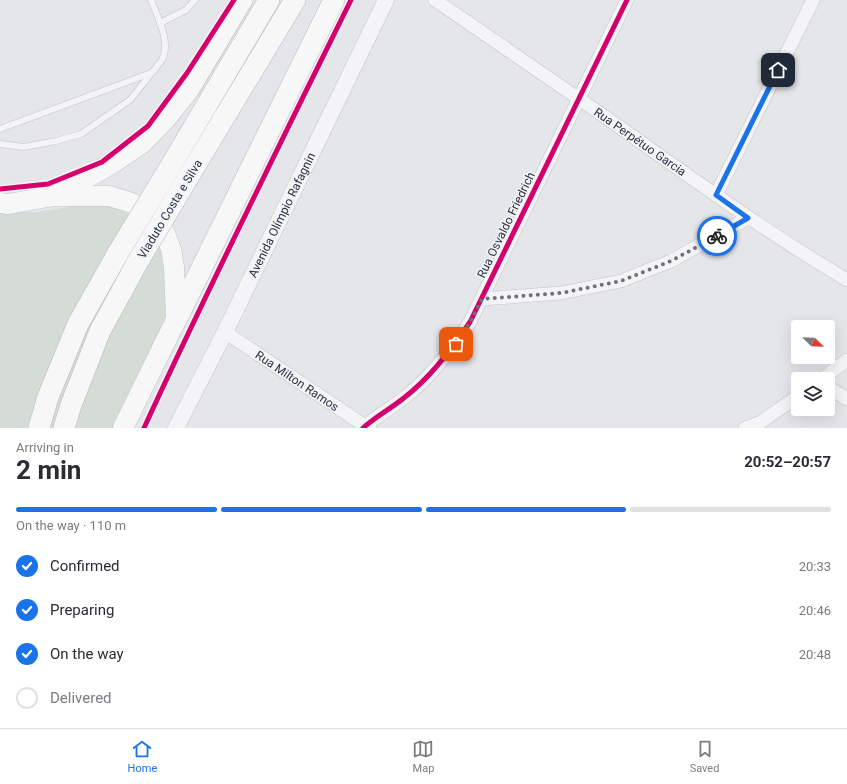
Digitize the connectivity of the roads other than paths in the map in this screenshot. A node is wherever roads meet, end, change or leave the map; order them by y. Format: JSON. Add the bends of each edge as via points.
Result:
{"nodes":[{"id":1,"x":151,"y":0,"type":"edge"},
{"id":2,"x":195,"y":0,"type":"edge"},
{"id":3,"x":242,"y":0,"type":"edge"},
{"id":4,"x":269,"y":0,"type":"edge"},
{"id":5,"x":295,"y":0,"type":"edge"},
{"id":6,"x":334,"y":0,"type":"edge"},
{"id":7,"x":386,"y":0,"type":"edge"},
{"id":8,"x":435,"y":0,"type":"edge"},
{"id":9,"x":627,"y":0,"type":"edge"},
{"id":10,"x":813,"y":0,"type":"edge"},
{"id":11,"x":160,"y":23,"type":"junction"},
{"id":12,"x":153,"y":72,"type":"junction"},
{"id":13,"x":578,"y":98,"type":"junction"},
{"id":14,"x":0,"y":129,"type":"edge"},
{"id":15,"x":0,"y":144,"type":"edge"},
{"id":16,"x":716,"y":195,"type":"junction"},
{"id":17,"x":54,"y":196,"type":"junction"},
{"id":18,"x":0,"y":203,"type":"edge"},
{"id":19,"x":748,"y":218,"type":"junction"},
{"id":20,"x":847,"y":280,"type":"edge"},
{"id":21,"x":482,"y":299,"type":"junction"},
{"id":22,"x":176,"y":320,"type":"junction"},
{"id":23,"x":225,"y":332,"type":"junction"},
{"id":24,"x":847,"y":360,"type":"edge"},
{"id":25,"x":831,"y":372,"type":"edge"},
{"id":26,"x":835,"y":391,"type":"edge"},
{"id":27,"x":847,"y":399,"type":"edge"},
{"id":28,"x":791,"y":402,"type":"edge"},
{"id":29,"x":765,"y":425,"type":"edge"},
{"id":30,"x":366,"y":427,"type":"edge"},
{"id":31,"x":39,"y":428,"type":"edge"},
{"id":32,"x":64,"y":428,"type":"edge"},
{"id":33,"x":123,"y":428,"type":"edge"},
{"id":34,"x":176,"y":428,"type":"edge"},
{"id":35,"x":745,"y":428,"type":"edge"}],
"edges":[{"from":1,"to":11,"type":"lane"},
{"from":2,"to":11,"type":"lane","via":[[186,10]]},
{"from":3,"to":17,"type":"highway","via":[[189,89],[143,142]]},
{"from":4,"to":31,"type":"highway","name":"Viaduto Costa e Silva","bridge":true,"via":[[78,324],[48,397]]},
{"from":5,"to":32,"type":"highway","name":"Viaduto Costa e Silva","bridge":true,"via":[[137,263],[100,331]]},
{"from":6,"to":22,"type":"highway"},
{"from":7,"to":23,"type":"street","name":"Avenida Olímpio Rafagnin"},
{"from":8,"to":13,"type":"street","name":"Rua Perpétuo Garcia"},
{"from":9,"to":13,"type":"street","name":"Rua Osvaldo Friedrich"},
{"from":10,"to":16,"type":"street"},
{"from":11,"to":12,"type":"lane","via":[[166,47],[165,54]]},
{"from":12,"to":14,"type":"lane"},
{"from":12,"to":15,"type":"lane","via":[[130,100],[81,134],[24,147]]},
{"from":13,"to":16,"type":"street","name":"Rua Perpétuo Garcia"},
{"from":13,"to":21,"type":"street","name":"Rua Osvaldo Friedrich"},
{"from":16,"to":19,"type":"street","name":"Rua Perpétuo Garcia"},
{"from":17,"to":18,"type":"main road","via":[[8,204]]},
{"from":17,"to":22,"type":"main road","via":[[109,196],[132,203],[149,213],[164,231],[171,249]]},
{"from":19,"to":20,"type":"street","name":"Rua Perpétuo Garcia"},
{"from":19,"to":21,"type":"street","via":[[671,261],[621,281],[561,293]]},
{"from":21,"to":30,"type":"street","name":"Rua Osvaldo Friedrich","via":[[456,344],[431,372],[407,396]]},
{"from":22,"to":33,"type":"main road"},
{"from":23,"to":30,"type":"street","name":"Rua Milton Ramos"},
{"from":23,"to":34,"type":"street","name":"Avenida Olímpio Rafagnin"},
{"from":24,"to":25,"type":"street"},
{"from":26,"to":27,"type":"street"},
{"from":28,"to":29,"type":"street"},
{"from":29,"to":35,"type":"street"}]}
